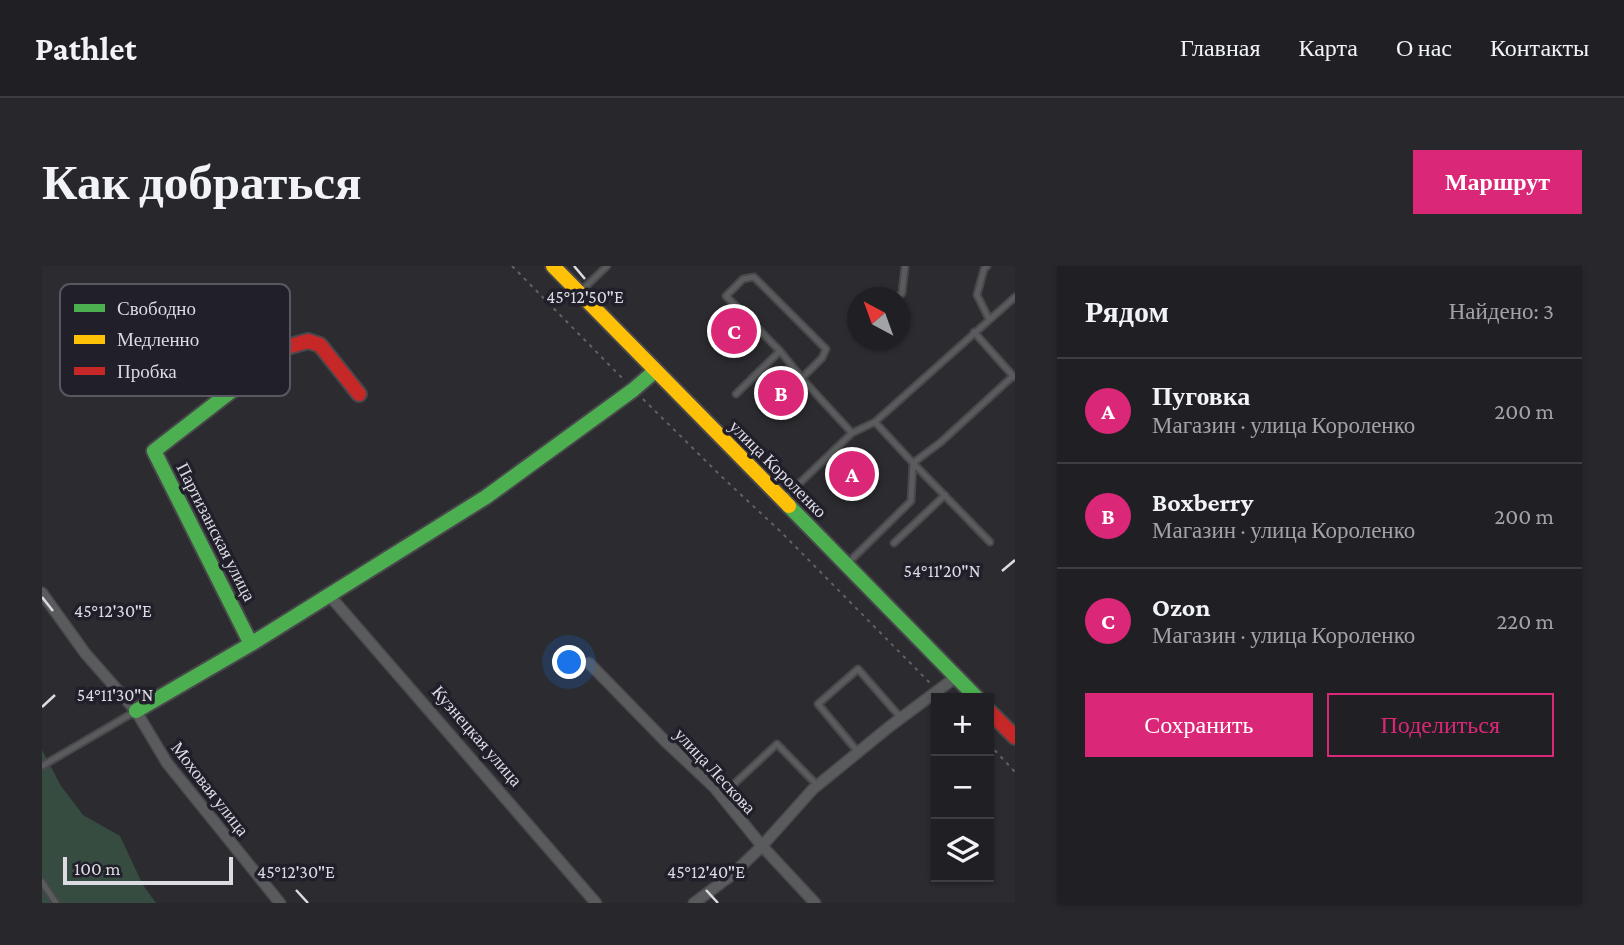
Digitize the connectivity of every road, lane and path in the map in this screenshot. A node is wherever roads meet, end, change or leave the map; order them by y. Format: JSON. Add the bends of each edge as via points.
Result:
{"nodes":[{"id":1,"x":512,"y":266,"type":"edge"},
{"id":2,"x":553,"y":266,"type":"edge"},
{"id":3,"x":607,"y":266,"type":"edge"},
{"id":4,"x":905,"y":266,"type":"edge"},
{"id":5,"x":987,"y":266,"type":"edge"},
{"id":6,"x":903,"y":287,"type":"edge"},
{"id":7,"x":579,"y":293,"type":"junction"},
{"id":8,"x":1015,"y":297,"type":"edge"},
{"id":9,"x":989,"y":319,"type":"junction"},
{"id":10,"x":974,"y":332,"type":"junction"},
{"id":11,"x":290,"y":346,"type":"edge"},
{"id":12,"x":780,"y":351,"type":"junction"},
{"id":13,"x":655,"y":371,"type":"junction"},
{"id":14,"x":1014,"y":377,"type":"edge"},
{"id":15,"x":802,"y":378,"type":"junction"},
{"id":16,"x":633,"y":390,"type":"junction"},
{"id":17,"x":359,"y":394,"type":"dead end"},
{"id":18,"x":736,"y":394,"type":"dead end"},
{"id":19,"x":224,"y":396,"type":"edge"},
{"id":20,"x":875,"y":422,"type":"junction"},
{"id":21,"x":852,"y":433,"type":"junction"},
{"id":22,"x":913,"y":463,"type":"junction"},
{"id":23,"x":946,"y":495,"type":"junction"},
{"id":24,"x":782,"y":501,"type":"junction"},
{"id":25,"x":990,"y":542,"type":"dead end"},
{"id":26,"x":894,"y":543,"type":"dead end"},
{"id":27,"x":846,"y":566,"type":"junction"},
{"id":28,"x":42,"y":593,"type":"edge"},
{"id":29,"x":329,"y":595,"type":"junction"},
{"id":30,"x":251,"y":644,"type":"junction"},
{"id":31,"x":589,"y":663,"type":"dead end"},
{"id":32,"x":956,"y":677,"type":"junction"},
{"id":33,"x":938,"y":690,"type":"junction"},
{"id":34,"x":971,"y":693,"type":"edge"},
{"id":35,"x":136,"y":711,"type":"junction"},
{"id":36,"x":994,"y":715,"type":"edge"},
{"id":37,"x":901,"y":718,"type":"junction"},
{"id":38,"x":1015,"y":737,"type":"edge"},
{"id":39,"x":994,"y":749,"type":"edge"},
{"id":40,"x":858,"y":752,"type":"junction"},
{"id":41,"x":42,"y":766,"type":"edge"},
{"id":42,"x":1015,"y":772,"type":"edge"},
{"id":43,"x":734,"y":784,"type":"dead end"},
{"id":44,"x":817,"y":785,"type":"junction"},
{"id":45,"x":762,"y":846,"type":"junction"},
{"id":46,"x":42,"y":882,"type":"edge"},
{"id":47,"x":56,"y":903,"type":"edge"},
{"id":48,"x":280,"y":903,"type":"edge"},
{"id":49,"x":596,"y":903,"type":"edge"},
{"id":50,"x":694,"y":903,"type":"edge"},
{"id":51,"x":815,"y":903,"type":"edge"}],
"edges":[{"from":1,"to":16,"type":"path"},
{"from":2,"to":7,"type":"street","name":"улица Короленко"},
{"from":3,"to":7,"type":"lane"},
{"from":4,"to":6,"type":"lane"},
{"from":5,"to":9,"type":"lane","via":[[977,295]]},
{"from":7,"to":13,"type":"street","name":"улица Короленко"},
{"from":8,"to":9,"type":"lane"},
{"from":9,"to":10,"type":"lane"},
{"from":10,"to":14,"type":"lane"},
{"from":10,"to":20,"type":"lane"},
{"from":11,"to":17,"type":"street","name":"Партизанская улица","via":[[308,341],[320,345]]},
{"from":12,"to":15,"type":"lane"},
{"from":12,"to":15,"type":"lane","via":[[726,296],[743,279],[754,277],[826,349]]},
{"from":12,"to":18,"type":"lane"},
{"from":13,"to":16,"type":"street"},
{"from":13,"to":24,"type":"street","name":"улица Короленко"},
{"from":14,"to":22,"type":"lane"},
{"from":15,"to":21,"type":"lane"},
{"from":16,"to":29,"type":"street","via":[[486,496]]},
{"from":16,"to":33,"type":"path"},
{"from":19,"to":30,"type":"street","name":"Партизанская улица","via":[[154,451]]},
{"from":20,"to":21,"type":"lane"},
{"from":20,"to":22,"type":"lane"},
{"from":21,"to":24,"type":"lane"},
{"from":22,"to":23,"type":"lane"},
{"from":22,"to":27,"type":"lane","via":[[911,501]]},
{"from":23,"to":25,"type":"lane"},
{"from":23,"to":26,"type":"lane"},
{"from":24,"to":27,"type":"street","name":"улица Короленко"},
{"from":27,"to":32,"type":"street","name":"улица Короленко"},
{"from":28,"to":35,"type":"street","name":"Моховая улица","via":[[85,653]]},
{"from":29,"to":30,"type":"street"},
{"from":29,"to":49,"type":"street","name":"Кузнецкая улица"},
{"from":30,"to":35,"type":"street"},
{"from":31,"to":45,"type":"street","name":"улица Лескова","via":[[714,787]]},
{"from":32,"to":33,"type":"street"},
{"from":32,"to":34,"type":"street","name":"улица Короленко"},
{"from":33,"to":37,"type":"street"},
{"from":35,"to":41,"type":"lane"},
{"from":35,"to":48,"type":"street","name":"Моховая улица","via":[[167,763]]},
{"from":36,"to":38,"type":"street"},
{"from":37,"to":40,"type":"street"},
{"from":37,"to":40,"type":"lane","via":[[858,669],[818,704]]},
{"from":39,"to":42,"type":"path"},
{"from":40,"to":44,"type":"street"},
{"from":43,"to":44,"type":"lane","via":[[777,744]]},
{"from":44,"to":45,"type":"street"},
{"from":45,"to":50,"type":"street"},
{"from":45,"to":51,"type":"street","name":"улица Лескова"},
{"from":46,"to":47,"type":"lane"}]}
